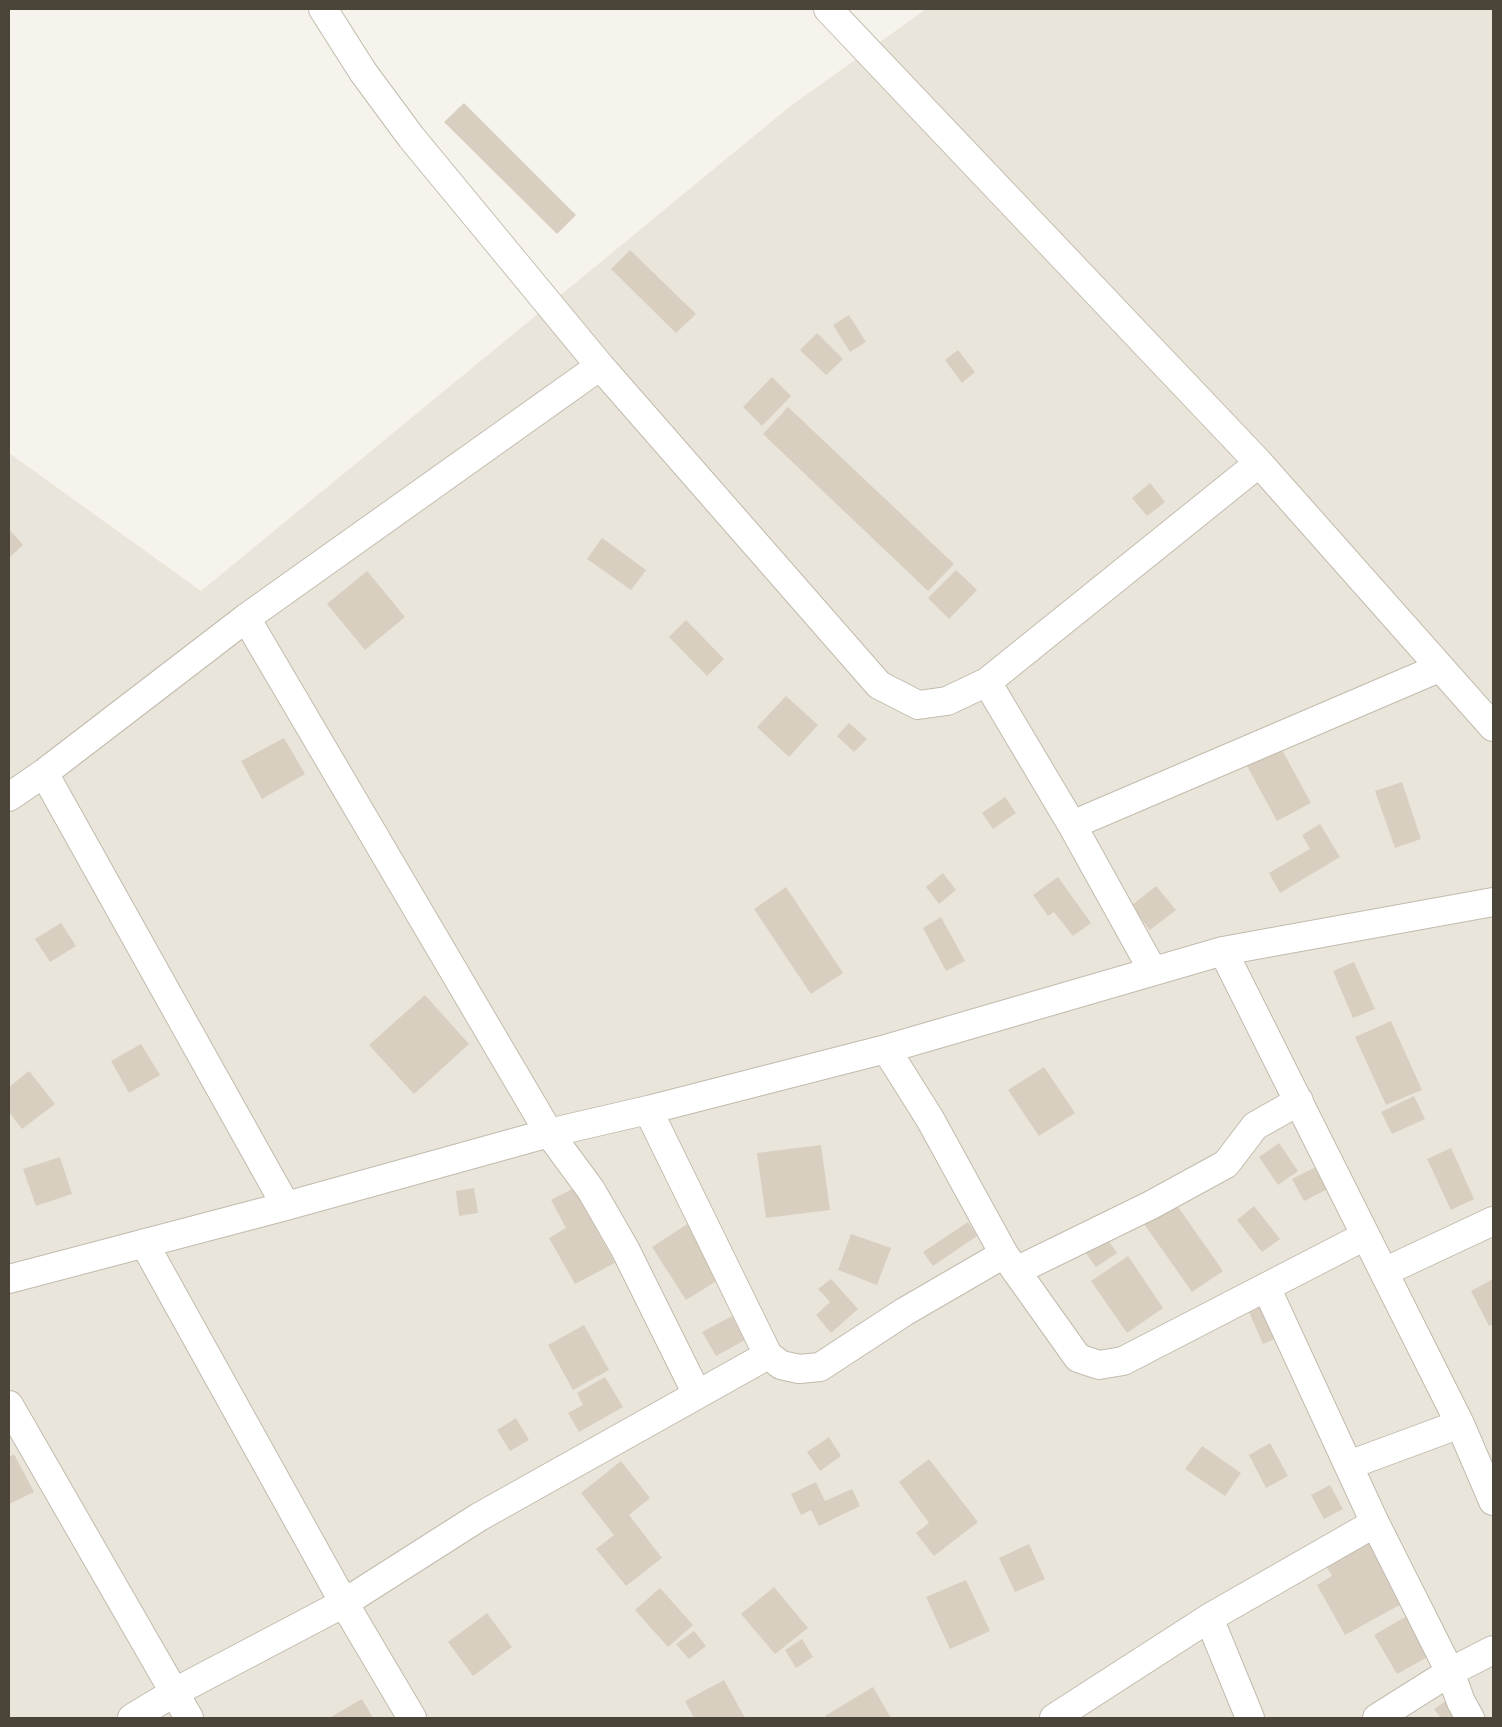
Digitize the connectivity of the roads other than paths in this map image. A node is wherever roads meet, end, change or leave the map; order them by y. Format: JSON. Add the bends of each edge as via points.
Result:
{"nodes":[{"id":1,"x":323,"y":9,"type":"edge"},
{"id":2,"x":828,"y":9,"type":"edge"},
{"id":3,"x":600,"y":366,"type":"junction"},
{"id":4,"x":1260,"y":463,"type":"junction"},
{"id":5,"x":246,"y":618,"type":"junction"},
{"id":6,"x":1439,"y":668,"type":"junction"},
{"id":7,"x":987,"y":682,"type":"junction"},
{"id":8,"x":1493,"y":727,"type":"edge"},
{"id":9,"x":44,"y":773,"type":"junction"},
{"id":10,"x":9,"y":797,"type":"edge"},
{"id":11,"x":1072,"y":825,"type":"junction"},
{"id":12,"x":1493,"y":902,"type":"edge"},
{"id":13,"x":1223,"y":951,"type":"junction"},
{"id":14,"x":1153,"y":971,"type":"junction"},
{"id":15,"x":886,"y":1049,"type":"junction"},
{"id":16,"x":1298,"y":1101,"type":"junction"},
{"id":17,"x":648,"y":1110,"type":"junction"},
{"id":18,"x":549,"y":1133,"type":"junction"},
{"id":19,"x":286,"y":1206,"type":"junction"},
{"id":20,"x":1493,"y":1221,"type":"edge"},
{"id":21,"x":1365,"y":1236,"type":"junction"},
{"id":22,"x":144,"y":1243,"type":"junction"},
{"id":23,"x":1010,"y":1263,"type":"junction"},
{"id":24,"x":1384,"y":1272,"type":"junction"},
{"id":25,"x":9,"y":1279,"type":"edge"},
{"id":26,"x":1266,"y":1287,"type":"junction"},
{"id":27,"x":768,"y":1355,"type":"junction"},
{"id":28,"x":697,"y":1394,"type":"junction"},
{"id":29,"x":9,"y":1405,"type":"edge"},
{"id":30,"x":1460,"y":1424,"type":"junction"},
{"id":31,"x":1349,"y":1465,"type":"junction"},
{"id":32,"x":1493,"y":1501,"type":"edge"},
{"id":33,"x":1375,"y":1524,"type":"junction"},
{"id":34,"x":344,"y":1603,"type":"junction"},
{"id":35,"x":1209,"y":1618,"type":"junction"},
{"id":36,"x":1493,"y":1650,"type":"edge"},
{"id":37,"x":1450,"y":1672,"type":"junction"},
{"id":38,"x":175,"y":1692,"type":"junction"},
{"id":39,"x":132,"y":1718,"type":"edge"},
{"id":40,"x":189,"y":1718,"type":"edge"},
{"id":41,"x":412,"y":1718,"type":"edge"},
{"id":42,"x":1054,"y":1718,"type":"edge"},
{"id":43,"x":1250,"y":1718,"type":"edge"},
{"id":44,"x":1377,"y":1718,"type":"edge"},
{"id":45,"x":1470,"y":1718,"type":"edge"}],
"edges":[{"from":1,"to":3,"type":"street","via":[[363,72],[411,137]]},
{"from":2,"to":4,"type":"street"},
{"from":3,"to":5,"type":"street"},
{"from":3,"to":7,"type":"street","via":[[879,684],[918,705],[947,701]]},
{"from":4,"to":6,"type":"street"},
{"from":4,"to":7,"type":"street"},
{"from":5,"to":9,"type":"street"},
{"from":5,"to":18,"type":"street"},
{"from":6,"to":8,"type":"street"},
{"from":6,"to":11,"type":"street"},
{"from":7,"to":11,"type":"street"},
{"from":9,"to":10,"type":"street"},
{"from":9,"to":19,"type":"street"},
{"from":11,"to":14,"type":"street"},
{"from":12,"to":13,"type":"street"},
{"from":13,"to":14,"type":"street"},
{"from":13,"to":16,"type":"street"},
{"from":14,"to":15,"type":"street"},
{"from":15,"to":17,"type":"street"},
{"from":15,"to":23,"type":"street","via":[[930,1119]]},
{"from":16,"to":21,"type":"street"},
{"from":16,"to":23,"type":"street","via":[[1255,1126],[1226,1164],[1151,1205]]},
{"from":17,"to":18,"type":"street"},
{"from":17,"to":27,"type":"street"},
{"from":18,"to":19,"type":"street"},
{"from":18,"to":28,"type":"street","via":[[591,1190],[625,1249]]},
{"from":19,"to":22,"type":"street"},
{"from":20,"to":24,"type":"street"},
{"from":21,"to":24,"type":"street"},
{"from":21,"to":26,"type":"street"},
{"from":22,"to":25,"type":"street"},
{"from":22,"to":34,"type":"street"},
{"from":23,"to":26,"type":"street","via":[[1078,1358],[1099,1365],[1123,1361]]},
{"from":23,"to":27,"type":"street","via":[[904,1312],[820,1368],[799,1370],[781,1365]]},
{"from":24,"to":30,"type":"street"},
{"from":26,"to":31,"type":"street"},
{"from":27,"to":28,"type":"street"},
{"from":28,"to":34,"type":"street","via":[[479,1517]]},
{"from":29,"to":38,"type":"street"},
{"from":30,"to":31,"type":"street"},
{"from":30,"to":32,"type":"street"},
{"from":31,"to":33,"type":"street"},
{"from":33,"to":35,"type":"street"},
{"from":33,"to":37,"type":"street"},
{"from":34,"to":38,"type":"street"},
{"from":34,"to":41,"type":"street"},
{"from":35,"to":42,"type":"street"},
{"from":35,"to":43,"type":"street"},
{"from":36,"to":37,"type":"street"},
{"from":37,"to":44,"type":"street"},
{"from":37,"to":45,"type":"street"},
{"from":38,"to":39,"type":"street"},
{"from":38,"to":40,"type":"street"}]}
